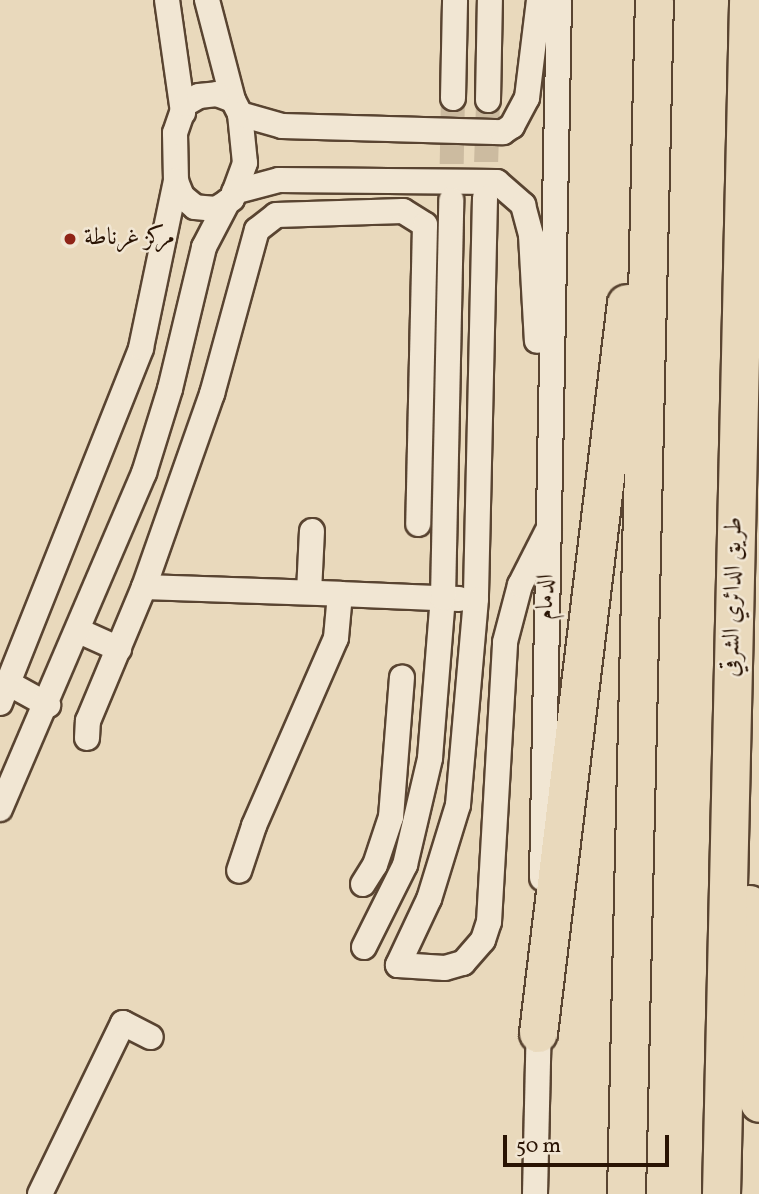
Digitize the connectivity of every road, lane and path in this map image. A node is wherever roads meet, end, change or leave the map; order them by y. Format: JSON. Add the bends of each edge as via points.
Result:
{"nodes":[{"id":1,"x":167,"y":0,"type":"edge"},
{"id":2,"x":207,"y":0,"type":"edge"},
{"id":3,"x":455,"y":0,"type":"edge"},
{"id":4,"x":490,"y":0,"type":"edge"},
{"id":5,"x":539,"y":0,"type":"edge"},
{"id":6,"x":559,"y":0,"type":"edge"},
{"id":7,"x":653,"y":0,"type":"edge"},
{"id":8,"x":748,"y":0,"type":"edge"},
{"id":9,"x":652,"y":86,"type":"junction"},
{"id":10,"x":453,"y":98,"type":"tunnel mouth"},
{"id":11,"x":488,"y":100,"type":"tunnel mouth"},
{"id":12,"x":236,"y":107,"type":"junction"},
{"id":13,"x":183,"y":113,"type":"junction"},
{"id":14,"x":176,"y":181,"type":"junction"},
{"id":15,"x":231,"y":197,"type":"junction"},
{"id":16,"x":485,"y":198,"type":"tunnel mouth"},
{"id":17,"x":451,"y":200,"type":"tunnel mouth"},
{"id":18,"x":130,"y":382,"type":"junction"},
{"id":19,"x":170,"y":389,"type":"junction"},
{"id":20,"x":551,"y":410,"type":"junction"},
{"id":21,"x":418,"y":524,"type":"dead end"},
{"id":22,"x":548,"y":530,"type":"junction"},
{"id":23,"x":312,"y":531,"type":"dead end"},
{"id":24,"x":144,"y":587,"type":"junction"},
{"id":25,"x":309,"y":592,"type":"junction"},
{"id":26,"x":340,"y":594,"type":"junction"},
{"id":27,"x":443,"y":598,"type":"junction"},
{"id":28,"x":734,"y":598,"type":"junction"},
{"id":29,"x":476,"y":599,"type":"junction"},
{"id":30,"x":79,"y":631,"type":"junction"},
{"id":31,"x":119,"y":649,"type":"junction"},
{"id":32,"x":402,"y":677,"type":"dead end"},
{"id":33,"x":3,"y":691,"type":"edge"},
{"id":34,"x":48,"y":705,"type":"junction"},
{"id":35,"x":87,"y":738,"type":"dead end"},
{"id":36,"x":396,"y":751,"type":"junction"},
{"id":37,"x":430,"y":758,"type":"junction"},
{"id":38,"x":0,"y":808,"type":"edge"},
{"id":39,"x":239,"y":871,"type":"dead end"},
{"id":40,"x":363,"y":884,"type":"dead end"},
{"id":41,"x":364,"y":947,"type":"dead end"},
{"id":42,"x":538,"y":1033,"type":"junction"},
{"id":43,"x":151,"y":1037,"type":"dead end"},
{"id":44,"x":759,"y":1102,"type":"edge"},
{"id":45,"x":40,"y":1194,"type":"edge"},
{"id":46,"x":535,"y":1194,"type":"edge"},
{"id":47,"x":626,"y":1194,"type":"edge"},
{"id":48,"x":721,"y":1194,"type":"edge"}],
"edges":[{"from":1,"to":13,"type":"street"},
{"from":2,"to":12,"type":"street"},
{"from":3,"to":10,"type":"street"},
{"from":4,"to":11,"type":"street"},
{"from":5,"to":12,"type":"street","via":[[527,98],[512,126],[503,132],[282,126]]},
{"from":6,"to":20,"type":"street","name":"الدمام"},
{"from":7,"to":9,"type":"highway"},
{"from":8,"to":28,"type":"highway","name":"طريق الدائري الشرقي"},
{"from":9,"to":42,"type":"highway"},
{"from":9,"to":47,"type":"highway"},
{"from":12,"to":13,"type":"street","via":[[217,94],[199,96],[184,104]]},
{"from":12,"to":15,"type":"street","via":[[245,163]]},
{"from":13,"to":14,"type":"street","via":[[175,133]]},
{"from":14,"to":15,"type":"street","via":[[182,196],[195,207],[216,209]]},
{"from":14,"to":18,"type":"street"},
{"from":15,"to":19,"type":"street","via":[[204,247]]},
{"from":15,"to":20,"type":"street","via":[[279,180],[497,182],[523,205],[531,235],[538,352]]},
{"from":16,"to":29,"type":"street"},
{"from":17,"to":27,"type":"street"},
{"from":18,"to":19,"type":"street"},
{"from":18,"to":33,"type":"street"},
{"from":19,"to":30,"type":"street","via":[[144,473]]},
{"from":20,"to":22,"type":"street","name":"الدمام"},
{"from":21,"to":24,"type":"street","via":[[425,225],[403,211],[276,215],[257,230],[212,394]]},
{"from":22,"to":29,"type":"street","via":[[520,585],[505,642],[489,922],[483,940],[463,964],[445,968],[398,965],[429,899],[458,806]]},
{"from":22,"to":42,"type":"street","name":"الدمام"},
{"from":23,"to":25,"type":"street"},
{"from":24,"to":25,"type":"street"},
{"from":24,"to":31,"type":"street"},
{"from":25,"to":26,"type":"street"},
{"from":26,"to":27,"type":"street"},
{"from":26,"to":39,"type":"street","via":[[336,638]]},
{"from":27,"to":29,"type":"street"},
{"from":27,"to":37,"type":"street"},
{"from":28,"to":44,"type":"highway"},
{"from":28,"to":48,"type":"highway","name":"طريق الدائري الشرقي"},
{"from":30,"to":31,"type":"street"},
{"from":30,"to":34,"type":"street"},
{"from":31,"to":35,"type":"street","via":[[88,722]]},
{"from":32,"to":36,"type":"street"},
{"from":33,"to":34,"type":"street"},
{"from":34,"to":38,"type":"street"},
{"from":36,"to":37,"type":"street"},
{"from":36,"to":40,"type":"street","via":[[391,817],[375,865]]},
{"from":37,"to":41,"type":"street","via":[[405,865]]},
{"from":42,"to":46,"type":"street","name":"الدمام"},
{"from":43,"to":45,"type":"street","via":[[123,1023]]}]}
